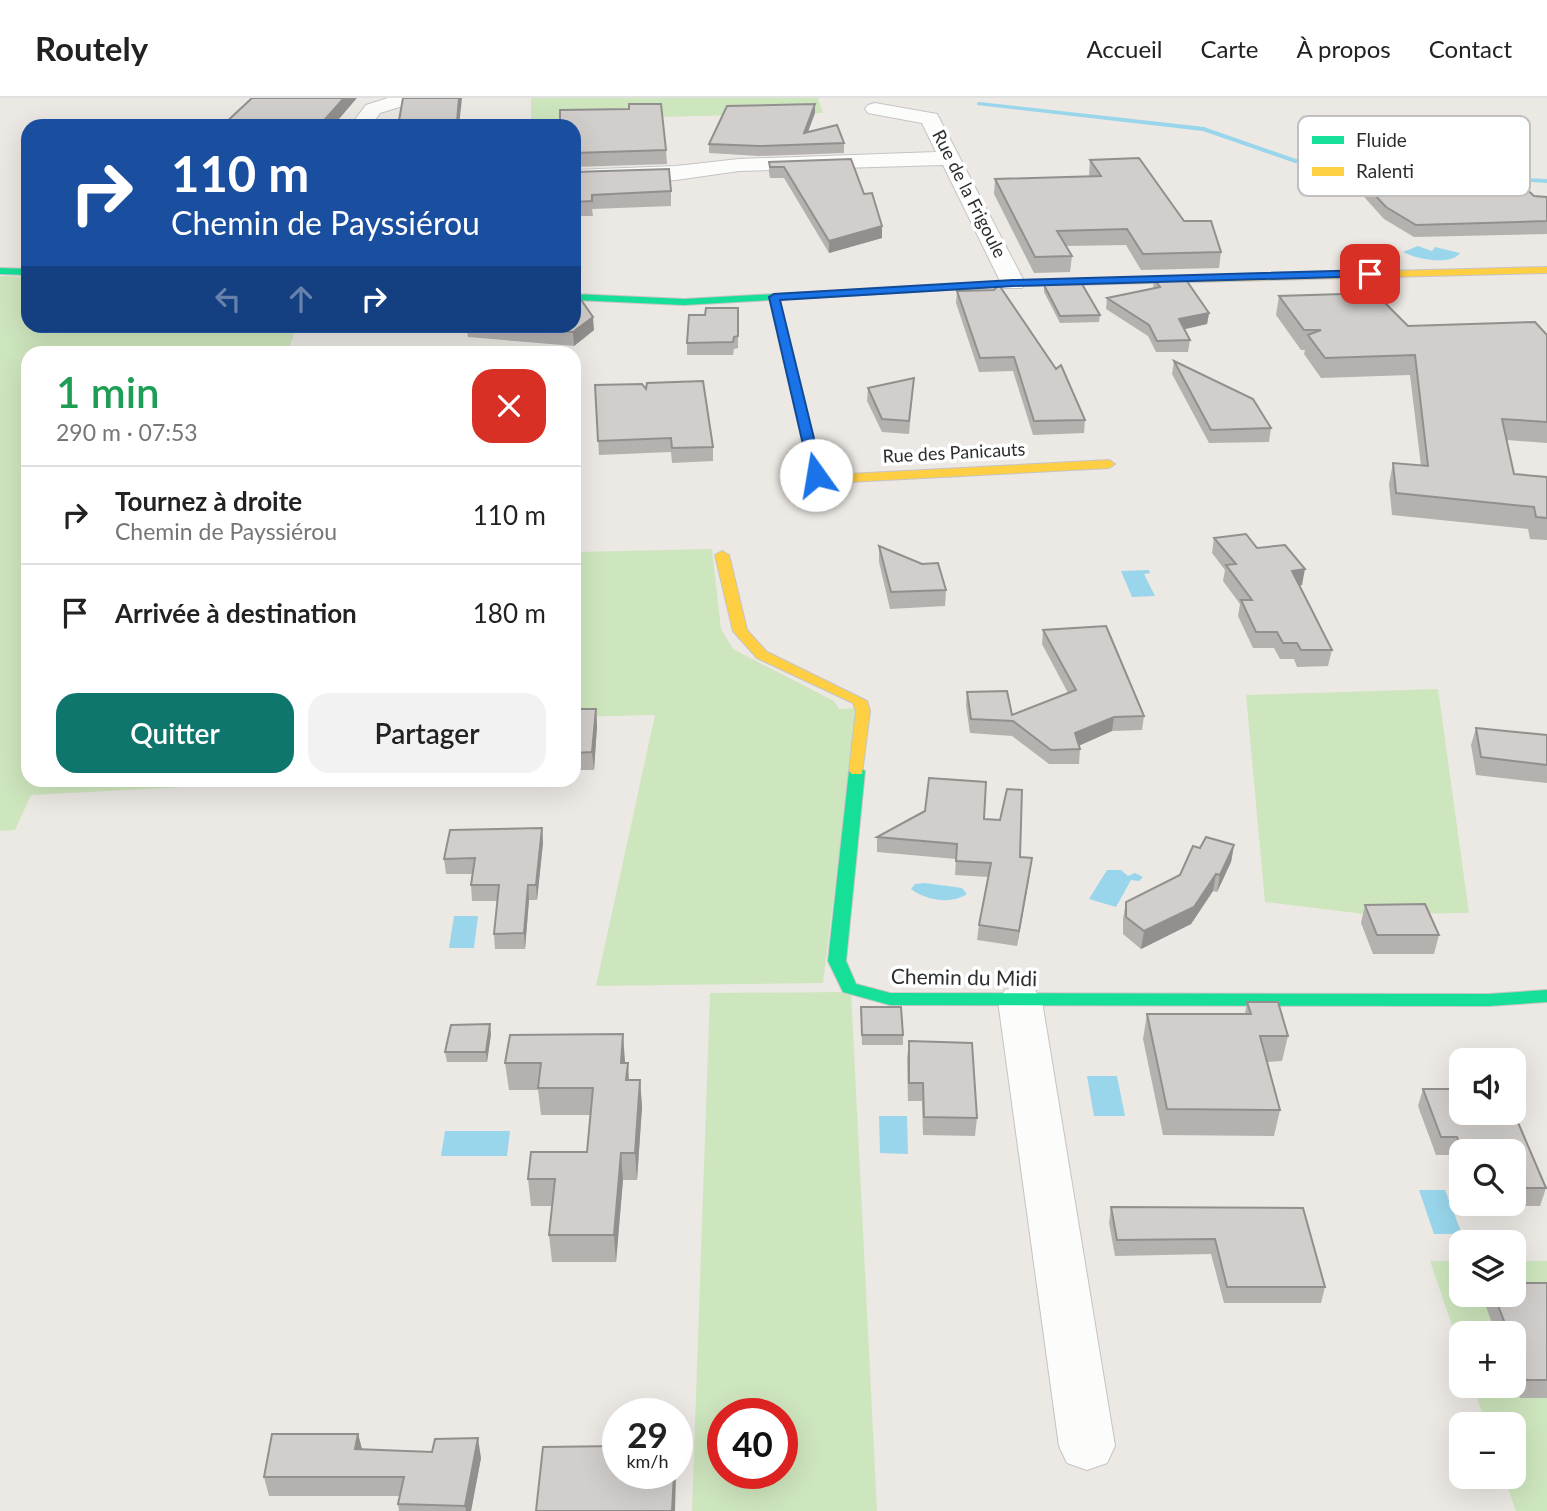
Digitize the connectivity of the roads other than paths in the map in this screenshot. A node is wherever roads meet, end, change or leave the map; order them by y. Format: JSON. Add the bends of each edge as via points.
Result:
{"nodes":[{"id":1,"x":409,"y":98,"type":"edge"},
{"id":2,"x":876,"y":109,"type":"dead end"},
{"id":3,"x":365,"y":119,"type":"edge"},
{"id":4,"x":950,"y":158,"type":"junction"},
{"id":5,"x":581,"y":177,"type":"edge"},
{"id":6,"x":0,"y":271,"type":"edge"},
{"id":7,"x":21,"y":272,"type":"edge"},
{"id":8,"x":1547,"y":272,"type":"edge"},
{"id":9,"x":1013,"y":283,"type":"junction"},
{"id":10,"x":774,"y":297,"type":"junction"},
{"id":11,"x":581,"y":298,"type":"edge"},
{"id":12,"x":1110,"y":464,"type":"dead end"},
{"id":13,"x":722,"y":555,"type":"dead end"},
{"id":14,"x":1547,"y":996,"type":"edge"},
{"id":15,"x":1020,"y":1000,"type":"junction"},
{"id":16,"x":1087,"y":1446,"type":"dead end"}],
"edges":[{"from":1,"to":3,"type":"street","via":[[373,109]]},
{"from":2,"to":4,"type":"street","name":"Rue de la Frigoule","via":[[930,118]]},
{"from":4,"to":5,"type":"street","via":[[739,165]]},
{"from":4,"to":9,"type":"street","name":"Rue de la Frigoule"},
{"from":6,"to":7,"type":"street"},
{"from":8,"to":9,"type":"street"},
{"from":9,"to":10,"type":"street"},
{"from":10,"to":11,"type":"street","via":[[684,302]]},
{"from":10,"to":12,"type":"street","name":"Rue des Panicauts","via":[[816,475],[829,479]]},
{"from":13,"to":15,"type":"street","name":"Chemin du Midi","via":[[740,631],[762,654],[860,701],[863,711],[837,961],[849,988],[890,999]]},
{"from":14,"to":15,"type":"street","name":"Chemin du Midi","via":[[1489,1000]]},
{"from":15,"to":16,"type":"street"}]}
